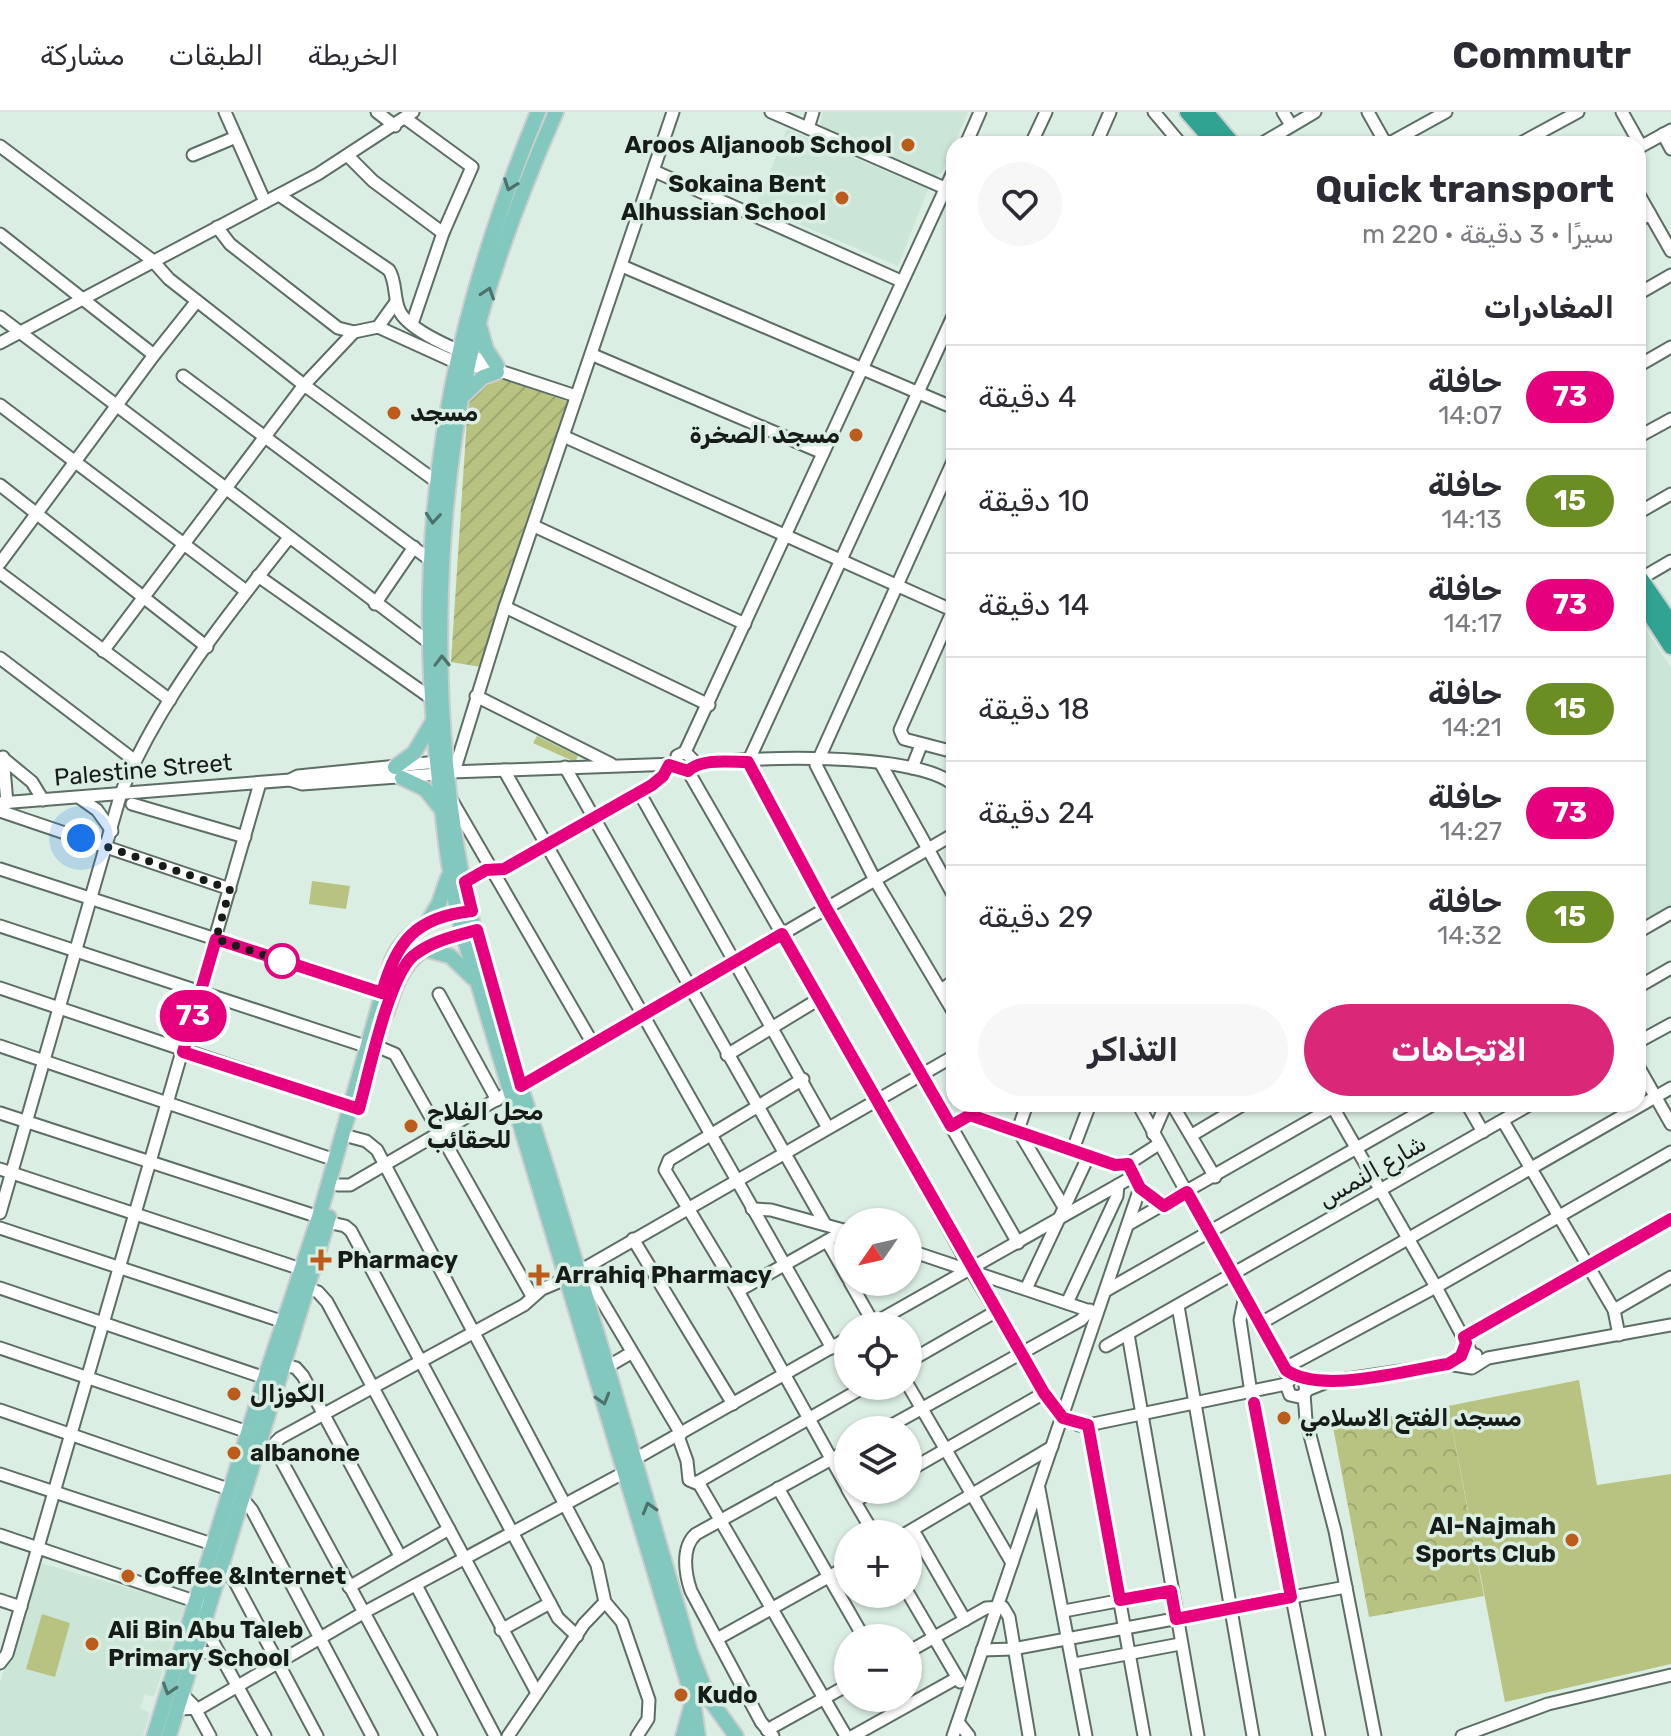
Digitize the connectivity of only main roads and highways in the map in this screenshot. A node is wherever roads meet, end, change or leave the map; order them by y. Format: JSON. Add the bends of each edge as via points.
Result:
{"nodes":[{"id":1,"x":538,"y":112,"type":"edge"},
{"id":2,"x":556,"y":112,"type":"edge"},
{"id":3,"x":1188,"y":112,"type":"edge"},
{"id":4,"x":1205,"y":112,"type":"edge"},
{"id":5,"x":1209,"y":136,"type":"edge"},
{"id":6,"x":1225,"y":136,"type":"edge"},
{"id":7,"x":479,"y":321,"type":"junction"},
{"id":8,"x":463,"y":358,"type":"junction"},
{"id":9,"x":462,"y":399,"type":"junction"},
{"id":10,"x":1646,"y":592,"type":"edge"},
{"id":11,"x":1646,"y":597,"type":"edge"},
{"id":12,"x":1671,"y":624,"type":"edge"},
{"id":13,"x":1671,"y":646,"type":"edge"},
{"id":14,"x":433,"y":721,"type":"junction"},
{"id":15,"x":444,"y":770,"type":"junction"},
{"id":16,"x":446,"y":804,"type":"junction"},
{"id":17,"x":449,"y":868,"type":"junction"},
{"id":18,"x":465,"y":912,"type":"junction"},
{"id":19,"x":427,"y":923,"type":"junction"},
{"id":20,"x":470,"y":932,"type":"junction"},
{"id":21,"x":423,"y":949,"type":"junction"},
{"id":22,"x":477,"y":984,"type":"junction"},
{"id":23,"x":372,"y":1047,"type":"junction"},
{"id":24,"x":516,"y":1089,"type":"junction"},
{"id":25,"x":355,"y":1107,"type":"junction"},
{"id":26,"x":323,"y":1219,"type":"junction"},
{"id":27,"x":307,"y":1271,"type":"junction"},
{"id":28,"x":577,"y":1273,"type":"junction"},
{"id":29,"x":236,"y":1499,"type":"junction"},
{"id":30,"x":203,"y":1604,"type":"junction"},
{"id":31,"x":693,"y":1700,"type":"junction"},
{"id":32,"x":154,"y":1736,"type":"edge"},
{"id":33,"x":169,"y":1736,"type":"edge"},
{"id":34,"x":683,"y":1736,"type":"edge"},
{"id":35,"x":698,"y":1736,"type":"edge"},
{"id":36,"x":736,"y":1736,"type":"edge"}],
"edges":[{"from":1,"to":8,"type":"main road","one_way":true,"via":[[484,256]]},
{"from":7,"to":2,"type":"main road","one_way":true,"via":[[527,179]]},
{"from":3,"to":5,"type":"highway"},
{"from":4,"to":6,"type":"highway"},
{"from":7,"to":8,"type":"main road"},
{"from":7,"to":9,"type":"main road","via":[[486,349],[499,370],[477,381]]},
{"from":8,"to":9,"type":"main road"},
{"from":8,"to":14,"type":"main road","one_way":true,"via":[[437,482],[429,559],[427,641]]},
{"from":15,"to":9,"type":"main road","one_way":true,"via":[[442,607]]},
{"from":10,"to":12,"type":"highway"},
{"from":11,"to":13,"type":"highway"},
{"from":14,"to":15,"type":"main road"},
{"from":14,"to":16,"type":"main road","via":[[398,772]]},
{"from":15,"to":16,"type":"main road"},
{"from":16,"to":17,"type":"main road"},
{"from":16,"to":18,"type":"main road","via":[[465,882]]},
{"from":17,"to":18,"type":"main road"},
{"from":17,"to":19,"type":"main road","via":[[444,892]]},
{"from":18,"to":19,"type":"main road"},
{"from":18,"to":20,"type":"main road"},
{"from":19,"to":23,"type":"main road","via":[[397,950]]},
{"from":20,"to":21,"type":"main road"},
{"from":20,"to":22,"type":"main road"},
{"from":20,"to":24,"type":"main road"},
{"from":21,"to":22,"type":"main road","via":[[450,956]]},
{"from":21,"to":23,"type":"main road","via":[[399,973]]},
{"from":22,"to":24,"type":"main road"},
{"from":23,"to":25,"type":"main road"},
{"from":24,"to":28,"type":"main road"},
{"from":25,"to":26,"type":"main road","via":[[335,1160]]},
{"from":25,"to":26,"type":"main road","via":[[338,1185]]},
{"from":26,"to":27,"type":"main road"},
{"from":27,"to":29,"type":"main road","via":[[284,1322],[248,1432]]},
{"from":27,"to":29,"type":"main road","via":[[308,1288]]},
{"from":28,"to":31,"type":"main road","one_way":true,"via":[[625,1472]]},
{"from":36,"to":28,"type":"main road","one_way":true,"via":[[698,1675]]},
{"from":29,"to":30,"type":"main road","via":[[215,1545]]},
{"from":29,"to":30,"type":"main road","via":[[213,1590]]},
{"from":30,"to":32,"type":"main road","one_way":true},
{"from":30,"to":33,"type":"main road","via":[[203,1624]]},
{"from":31,"to":34,"type":"main road"},
{"from":31,"to":35,"type":"main road"}]}
